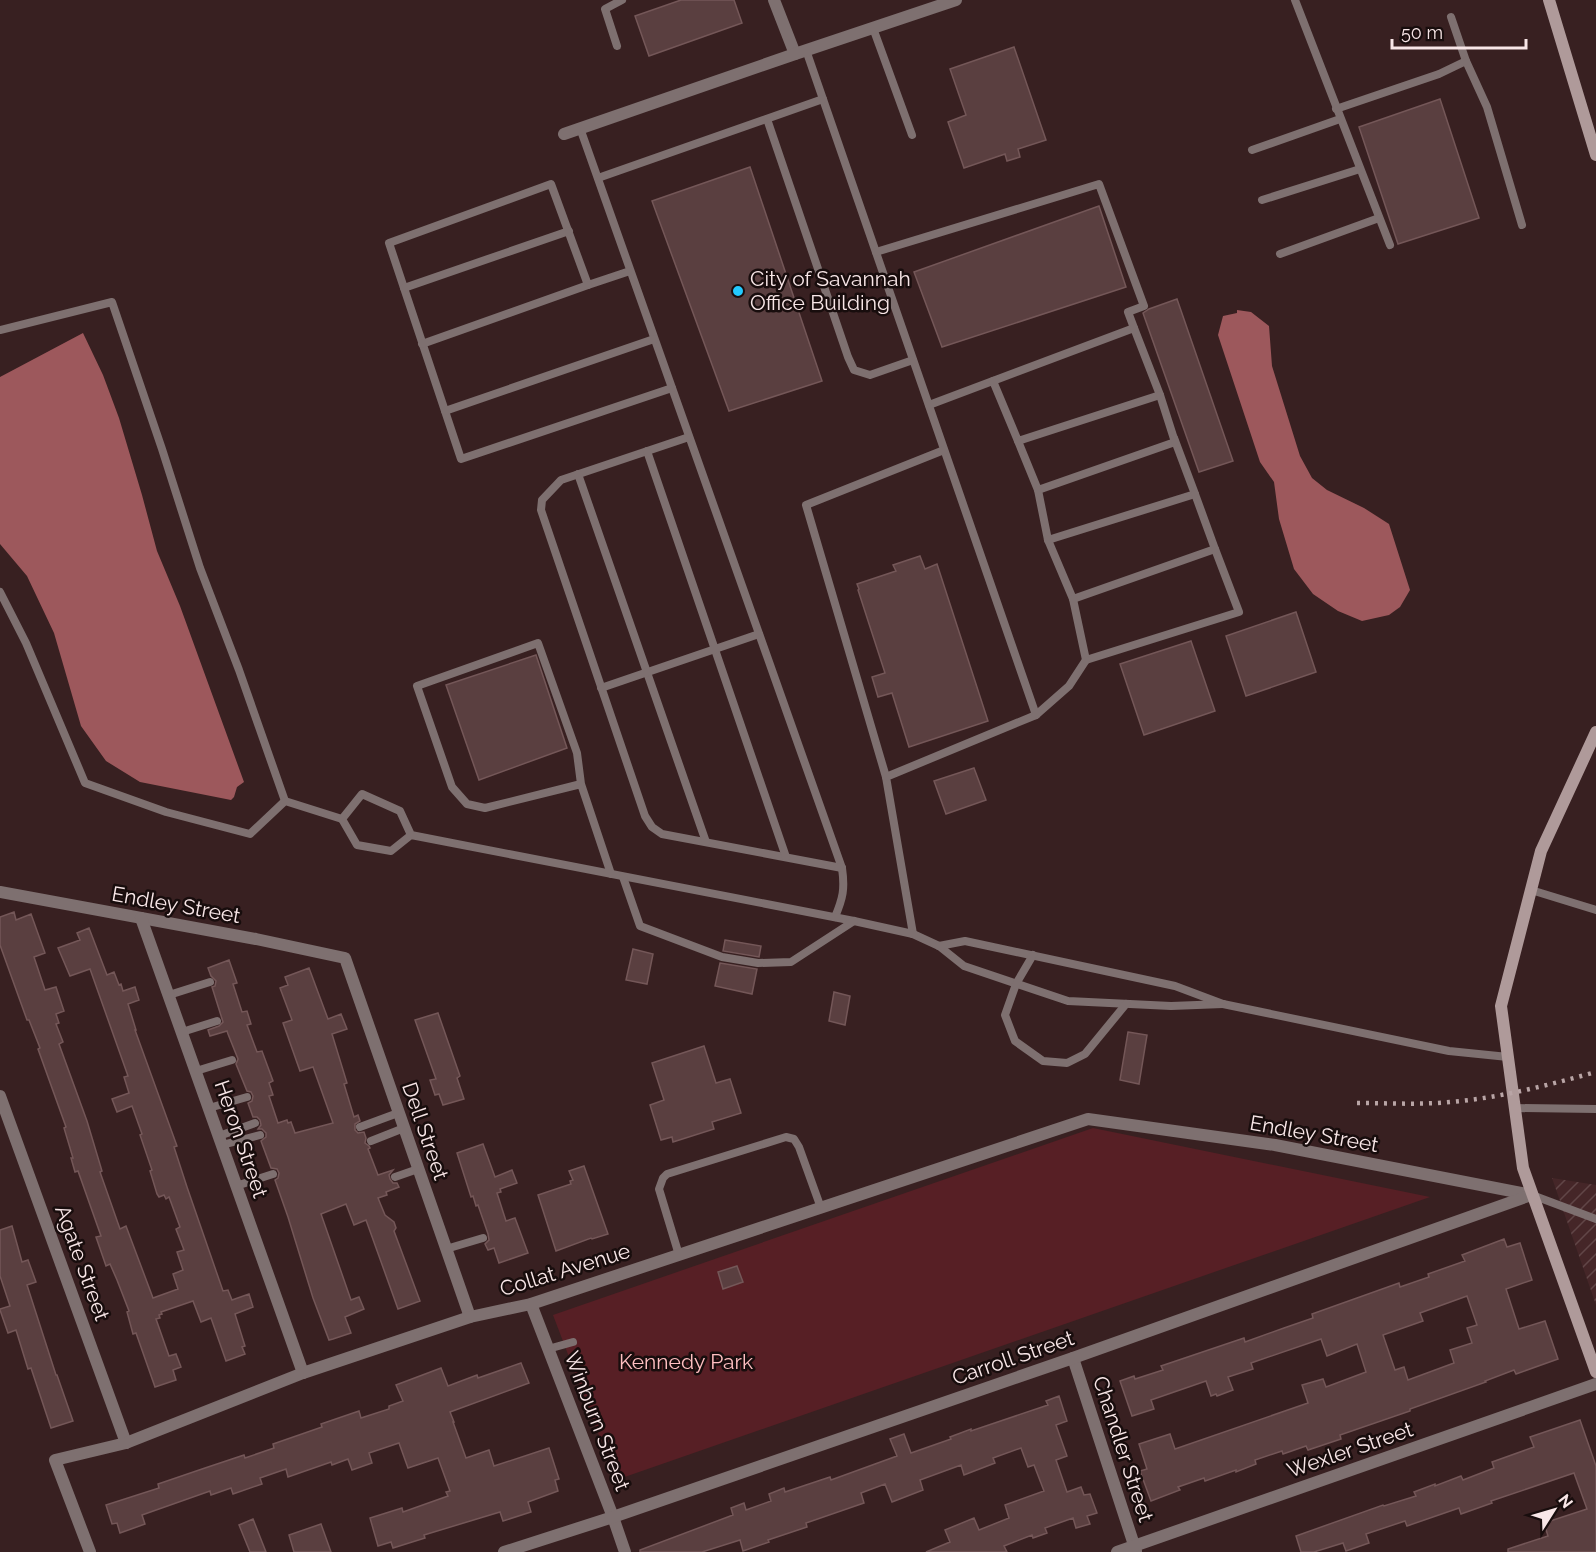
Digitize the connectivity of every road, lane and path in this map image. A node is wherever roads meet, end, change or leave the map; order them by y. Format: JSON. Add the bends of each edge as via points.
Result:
{"nodes":[{"id":1,"x":622,"y":0,"type":"edge"},
{"id":2,"x":774,"y":0,"type":"edge"},
{"id":3,"x":956,"y":0,"type":"edge"},
{"id":4,"x":1294,"y":0,"type":"edge"},
{"id":5,"x":1549,"y":0,"type":"edge"},
{"id":6,"x":1451,"y":17,"type":"dead end"},
{"id":7,"x":873,"y":28,"type":"junction"},
{"id":8,"x":617,"y":46,"type":"dead end"},
{"id":9,"x":800,"y":52,"type":"junction"},
{"id":10,"x":1466,"y":61,"type":"junction"},
{"id":11,"x":823,"y":99,"type":"junction"},
{"id":12,"x":1336,"y":109,"type":"junction"},
{"id":13,"x":767,"y":119,"type":"junction"},
{"id":14,"x":1340,"y":119,"type":"junction"},
{"id":15,"x":580,"y":128,"type":"junction"},
{"id":16,"x":564,"y":134,"type":"dead end"},
{"id":17,"x":912,"y":135,"type":"dead end"},
{"id":18,"x":1252,"y":150,"type":"dead end"},
{"id":19,"x":1596,"y":155,"type":"edge"},
{"id":20,"x":1360,"y":169,"type":"junction"},
{"id":21,"x":598,"y":178,"type":"junction"},
{"id":22,"x":1262,"y":200,"type":"dead end"},
{"id":23,"x":1379,"y":218,"type":"junction"},
{"id":24,"x":1522,"y":225,"type":"dead end"},
{"id":25,"x":569,"y":231,"type":"junction"},
{"id":26,"x":1390,"y":244,"type":"dead end"},
{"id":27,"x":876,"y":252,"type":"junction"},
{"id":28,"x":1280,"y":254,"type":"dead end"},
{"id":29,"x":630,"y":271,"type":"junction"},
{"id":30,"x":588,"y":285,"type":"junction"},
{"id":31,"x":404,"y":288,"type":"junction"},
{"id":32,"x":1134,"y":328,"type":"junction"},
{"id":33,"x":0,"y":330,"type":"edge"},
{"id":34,"x":654,"y":339,"type":"junction"},
{"id":35,"x":422,"y":344,"type":"junction"},
{"id":36,"x":913,"y":360,"type":"junction"},
{"id":37,"x":993,"y":381,"type":"junction"},
{"id":38,"x":672,"y":388,"type":"junction"},
{"id":39,"x":1160,"y":395,"type":"junction"},
{"id":40,"x":929,"y":405,"type":"junction"},
{"id":41,"x":445,"y":411,"type":"junction"},
{"id":42,"x":689,"y":437,"type":"junction"},
{"id":43,"x":1174,"y":438,"type":"junction"},
{"id":44,"x":1018,"y":441,"type":"junction"},
{"id":45,"x":944,"y":450,"type":"junction"},
{"id":46,"x":647,"y":451,"type":"junction"},
{"id":47,"x":578,"y":474,"type":"junction"},
{"id":48,"x":1038,"y":490,"type":"junction"},
{"id":49,"x":1196,"y":494,"type":"junction"},
{"id":50,"x":1048,"y":540,"type":"junction"},
{"id":51,"x":1215,"y":549,"type":"junction"},
{"id":52,"x":0,"y":592,"type":"edge"},
{"id":53,"x":1073,"y":599,"type":"junction"},
{"id":54,"x":759,"y":634,"type":"junction"},
{"id":55,"x":714,"y":649,"type":"junction"},
{"id":56,"x":1086,"y":660,"type":"junction"},
{"id":57,"x":647,"y":672,"type":"junction"},
{"id":58,"x":601,"y":688,"type":"junction"},
{"id":59,"x":1036,"y":715,"type":"junction"},
{"id":60,"x":1596,"y":732,"type":"edge"},
{"id":61,"x":886,"y":777,"type":"junction"},
{"id":62,"x":581,"y":784,"type":"junction"},
{"id":63,"x":285,"y":801,"type":"junction"},
{"id":64,"x":342,"y":819,"type":"junction"},
{"id":65,"x":411,"y":835,"type":"junction"},
{"id":66,"x":706,"y":842,"type":"junction"},
{"id":67,"x":786,"y":857,"type":"junction"},
{"id":68,"x":842,"y":868,"type":"junction"},
{"id":69,"x":611,"y":874,"type":"junction"},
{"id":70,"x":624,"y":877,"type":"junction"},
{"id":71,"x":1531,"y":890,"type":"junction"},
{"id":72,"x":0,"y":892,"type":"edge"},
{"id":73,"x":1596,"y":910,"type":"edge"},
{"id":74,"x":835,"y":917,"type":"junction"},
{"id":75,"x":141,"y":918,"type":"junction"},
{"id":76,"x":854,"y":921,"type":"junction"},
{"id":77,"x":913,"y":934,"type":"junction"},
{"id":78,"x":939,"y":946,"type":"junction"},
{"id":79,"x":1033,"y":955,"type":"junction"},
{"id":80,"x":345,"y":958,"type":"joint"},
{"id":81,"x":210,"y":982,"type":"dead end"},
{"id":82,"x":1016,"y":984,"type":"junction"},
{"id":83,"x":169,"y":995,"type":"junction"},
{"id":84,"x":1126,"y":1004,"type":"junction"},
{"id":85,"x":1223,"y":1004,"type":"junction"},
{"id":86,"x":217,"y":1021,"type":"dead end"},
{"id":87,"x":182,"y":1032,"type":"junction"},
{"id":88,"x":1508,"y":1057,"type":"junction"},
{"id":89,"x":232,"y":1060,"type":"dead end"},
{"id":90,"x":196,"y":1071,"type":"junction"},
{"id":91,"x":0,"y":1096,"type":"edge"},
{"id":92,"x":247,"y":1097,"type":"dead end"},
{"id":93,"x":209,"y":1108,"type":"junction"},
{"id":94,"x":1514,"y":1108,"type":"junction"},
{"id":95,"x":1596,"y":1109,"type":"edge"},
{"id":96,"x":398,"y":1113,"type":"junction"},
{"id":97,"x":1088,"y":1119,"type":"joint"},
{"id":98,"x":255,"y":1123,"type":"dead end"},
{"id":99,"x":360,"y":1128,"type":"dead end"},
{"id":100,"x":404,"y":1128,"type":"junction"},
{"id":101,"x":260,"y":1135,"type":"dead end"},
{"id":102,"x":220,"y":1141,"type":"junction"},
{"id":103,"x":371,"y":1141,"type":"dead end"},
{"id":104,"x":418,"y":1169,"type":"junction"},
{"id":105,"x":273,"y":1174,"type":"dead end"},
{"id":106,"x":396,"y":1177,"type":"dead end"},
{"id":107,"x":236,"y":1186,"type":"junction"},
{"id":108,"x":1532,"y":1195,"type":"junction"},
{"id":109,"x":821,"y":1208,"type":"junction"},
{"id":110,"x":1596,"y":1219,"type":"edge"},
{"id":111,"x":483,"y":1238,"type":"dead end"},
{"id":112,"x":446,"y":1249,"type":"junction"},
{"id":113,"x":679,"y":1255,"type":"junction"},
{"id":114,"x":531,"y":1304,"type":"junction"},
{"id":115,"x":470,"y":1317,"type":"junction"},
{"id":116,"x":573,"y":1342,"type":"dead end"},
{"id":117,"x":548,"y":1349,"type":"junction"},
{"id":118,"x":1073,"y":1358,"type":"junction"},
{"id":119,"x":1596,"y":1372,"type":"edge"},
{"id":120,"x":303,"y":1373,"type":"junction"},
{"id":121,"x":1596,"y":1384,"type":"edge"},
{"id":122,"x":126,"y":1443,"type":"junction"},
{"id":123,"x":613,"y":1517,"type":"junction"},
{"id":124,"x":1136,"y":1549,"type":"edge"},
{"id":125,"x":90,"y":1552,"type":"edge"},
{"id":126,"x":504,"y":1552,"type":"edge"},
{"id":127,"x":625,"y":1552,"type":"edge"},
{"id":128,"x":1117,"y":1552,"type":"edge"}],
"edges":[{"from":1,"to":8,"type":"lane","via":[[605,9]]},
{"from":2,"to":9,"type":"street"},
{"from":3,"to":7,"type":"street"},
{"from":4,"to":12,"type":"lane"},
{"from":5,"to":19,"type":"main road"},
{"from":6,"to":10,"type":"lane"},
{"from":7,"to":9,"type":"street"},
{"from":7,"to":17,"type":"lane"},
{"from":9,"to":11,"type":"lane"},
{"from":9,"to":15,"type":"street"},
{"from":10,"to":12,"type":"lane"},
{"from":10,"to":24,"type":"lane","via":[[1487,107]]},
{"from":11,"to":13,"type":"lane"},
{"from":11,"to":27,"type":"lane"},
{"from":12,"to":14,"type":"lane"},
{"from":13,"to":21,"type":"lane"},
{"from":13,"to":36,"type":"lane","via":[[854,370],[870,375]]},
{"from":14,"to":18,"type":"lane"},
{"from":14,"to":20,"type":"lane"},
{"from":15,"to":16,"type":"street"},
{"from":15,"to":21,"type":"lane"},
{"from":20,"to":22,"type":"lane"},
{"from":20,"to":23,"type":"lane"},
{"from":21,"to":29,"type":"lane"},
{"from":23,"to":26,"type":"lane"},
{"from":23,"to":28,"type":"lane"},
{"from":25,"to":30,"type":"lane"},
{"from":25,"to":31,"type":"lane"},
{"from":25,"to":31,"type":"lane","via":[[551,184],[388,243]]},
{"from":27,"to":32,"type":"lane","via":[[1099,184],[1144,306],[1128,312]]},
{"from":27,"to":36,"type":"lane"},
{"from":29,"to":30,"type":"lane"},
{"from":29,"to":34,"type":"lane"},
{"from":30,"to":35,"type":"lane"},
{"from":31,"to":35,"type":"lane"},
{"from":32,"to":37,"type":"lane"},
{"from":32,"to":39,"type":"lane"},
{"from":33,"to":63,"type":"lane","via":[[112,302],[200,568]]},
{"from":34,"to":38,"type":"lane"},
{"from":34,"to":41,"type":"lane"},
{"from":35,"to":41,"type":"lane"},
{"from":36,"to":40,"type":"lane"},
{"from":37,"to":40,"type":"lane"},
{"from":37,"to":44,"type":"lane"},
{"from":38,"to":41,"type":"lane","via":[[461,459]]},
{"from":38,"to":42,"type":"lane"},
{"from":39,"to":43,"type":"lane"},
{"from":39,"to":44,"type":"lane"},
{"from":40,"to":45,"type":"lane"},
{"from":42,"to":46,"type":"lane"},
{"from":42,"to":54,"type":"lane"},
{"from":43,"to":48,"type":"lane","via":[[1175,441]]},
{"from":43,"to":49,"type":"lane"},
{"from":44,"to":48,"type":"lane"},
{"from":45,"to":59,"type":"lane"},
{"from":45,"to":61,"type":"lane","via":[[806,505]]},
{"from":46,"to":47,"type":"lane"},
{"from":46,"to":55,"type":"lane"},
{"from":47,"to":57,"type":"lane"},
{"from":47,"to":58,"type":"lane","via":[[561,480],[542,500],[541,510]]},
{"from":48,"to":50,"type":"lane"},
{"from":49,"to":50,"type":"lane"},
{"from":49,"to":51,"type":"lane"},
{"from":50,"to":53,"type":"lane"},
{"from":51,"to":53,"type":"lane"},
{"from":51,"to":56,"type":"lane","via":[[1239,612]]},
{"from":52,"to":63,"type":"lane","via":[[85,783],[166,812],[250,834]]},
{"from":53,"to":56,"type":"lane"},
{"from":54,"to":55,"type":"lane"},
{"from":54,"to":68,"type":"lane"},
{"from":55,"to":57,"type":"lane"},
{"from":55,"to":67,"type":"lane"},
{"from":56,"to":59,"type":"lane","via":[[1069,687]]},
{"from":57,"to":58,"type":"lane"},
{"from":57,"to":66,"type":"lane"},
{"from":58,"to":66,"type":"lane","via":[[652,827],[662,834]]},
{"from":59,"to":61,"type":"lane"},
{"from":60,"to":71,"type":"main road","via":[[1541,851]]},
{"from":61,"to":77,"type":"lane"},
{"from":62,"to":62,"type":"lane","via":[[577,753],[538,643],[417,686],[452,787],[466,804],[485,808]]},
{"from":62,"to":69,"type":"lane"},
{"from":63,"to":64,"type":"lane"},
{"from":64,"to":65,"type":"lane","via":[[357,845],[391,851]]},
{"from":64,"to":65,"type":"lane","via":[[362,794],[400,811]]},
{"from":65,"to":69,"type":"lane"},
{"from":66,"to":67,"type":"lane"},
{"from":67,"to":68,"type":"lane"},
{"from":68,"to":74,"type":"lane","via":[[843,898]]},
{"from":69,"to":70,"type":"lane"},
{"from":70,"to":74,"type":"lane"},
{"from":70,"to":76,"type":"lane","via":[[639,926],[722,957],[758,963],[791,962]]},
{"from":71,"to":73,"type":"lane"},
{"from":71,"to":88,"type":"main road","via":[[1501,1006]]},
{"from":72,"to":75,"type":"street","name":"Endley Street"},
{"from":74,"to":76,"type":"lane"},
{"from":75,"to":80,"type":"street","name":"Endley Street"},
{"from":75,"to":83,"type":"street","name":"Heron Street"},
{"from":76,"to":77,"type":"lane"},
{"from":77,"to":78,"type":"lane"},
{"from":78,"to":79,"type":"lane","via":[[965,941]]},
{"from":78,"to":82,"type":"lane","via":[[964,966]]},
{"from":79,"to":82,"type":"lane"},
{"from":79,"to":85,"type":"lane","via":[[1176,986]]},
{"from":80,"to":96,"type":"street","name":"Dell Street"},
{"from":81,"to":83,"type":"lane"},
{"from":82,"to":84,"type":"lane","via":[[1068,1001]]},
{"from":82,"to":84,"type":"lane","via":[[1005,1015],[1015,1041],[1043,1061],[1067,1063],[1085,1054]]},
{"from":83,"to":87,"type":"street","name":"Heron Street"},
{"from":84,"to":85,"type":"lane"},
{"from":85,"to":88,"type":"lane","via":[[1449,1051]]},
{"from":86,"to":87,"type":"lane"},
{"from":87,"to":90,"type":"street","name":"Heron Street"},
{"from":88,"to":94,"type":"main road"},
{"from":89,"to":90,"type":"lane"},
{"from":90,"to":93,"type":"street","name":"Heron Street"},
{"from":91,"to":122,"type":"street","name":"Agate Street"},
{"from":92,"to":93,"type":"lane"},
{"from":93,"to":102,"type":"street","name":"Heron Street"},
{"from":94,"to":95,"type":"lane"},
{"from":94,"to":108,"type":"main road","via":[[1523,1168]]},
{"from":96,"to":99,"type":"lane"},
{"from":96,"to":100,"type":"street","name":"Dell Street"},
{"from":97,"to":108,"type":"street","name":"Endley Street","via":[[1275,1145]]},
{"from":97,"to":109,"type":"street","name":"Collat Avenue"},
{"from":98,"to":102,"type":"lane"},
{"from":100,"to":103,"type":"lane"},
{"from":100,"to":104,"type":"street","name":"Dell Street"},
{"from":101,"to":102,"type":"lane"},
{"from":102,"to":107,"type":"street","name":"Heron Street"},
{"from":104,"to":106,"type":"lane"},
{"from":104,"to":112,"type":"street","name":"Dell Street"},
{"from":105,"to":107,"type":"lane"},
{"from":107,"to":120,"type":"street","name":"Heron Street"},
{"from":108,"to":110,"type":"lane"},
{"from":108,"to":118,"type":"street","name":"Carroll Street"},
{"from":108,"to":119,"type":"main road"},
{"from":109,"to":113,"type":"street","name":"Collat Avenue"},
{"from":109,"to":113,"type":"lane","via":[[799,1147],[794,1139],[786,1137],[667,1174],[659,1189]]},
{"from":111,"to":112,"type":"lane"},
{"from":112,"to":115,"type":"street","name":"Dell Street"},
{"from":113,"to":114,"type":"street","name":"Collat Avenue"},
{"from":114,"to":115,"type":"street","name":"Collat Avenue"},
{"from":114,"to":117,"type":"street","name":"Winburn Street"},
{"from":115,"to":120,"type":"street","name":"Collat Avenue"},
{"from":116,"to":117,"type":"lane"},
{"from":117,"to":123,"type":"street","name":"Winburn Street"},
{"from":118,"to":123,"type":"street","name":"Carroll Street"},
{"from":118,"to":124,"type":"street","name":"Chandler Street"},
{"from":120,"to":122,"type":"street","name":"Collat Avenue"},
{"from":121,"to":124,"type":"street","name":"Wexler Street"},
{"from":122,"to":125,"type":"street","name":"Collat Avenue","via":[[55,1461]]},
{"from":123,"to":126,"type":"street","name":"Carroll Street"},
{"from":123,"to":127,"type":"street","name":"Winburn Street"},
{"from":124,"to":128,"type":"street","name":"Wexler Street"}]}
